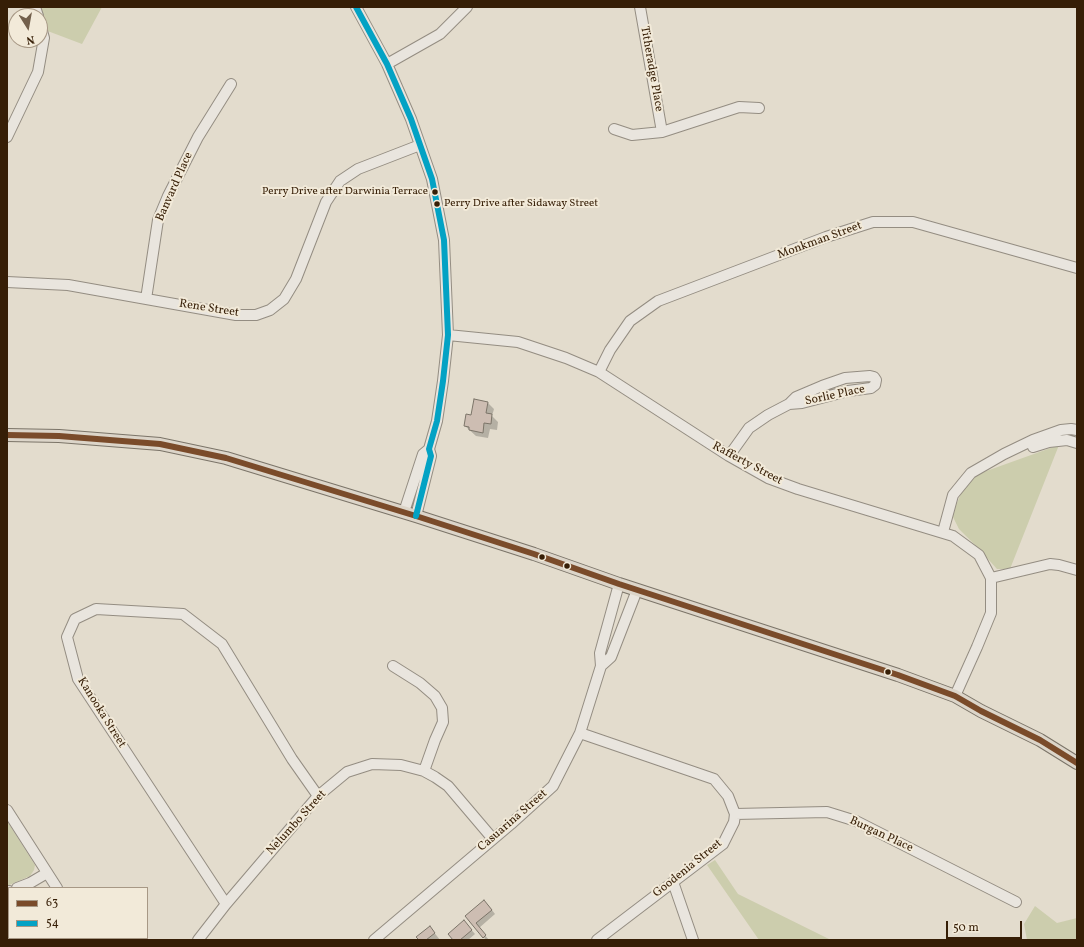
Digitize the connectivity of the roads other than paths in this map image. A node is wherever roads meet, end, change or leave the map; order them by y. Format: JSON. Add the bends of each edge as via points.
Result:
{"nodes":[{"id":1,"x":356,"y":7,"type":"edge"},
{"id":2,"x":467,"y":7,"type":"edge"},
{"id":3,"x":640,"y":7,"type":"edge"},
{"id":4,"x":42,"y":48,"type":"edge"},
{"id":5,"x":387,"y":64,"type":"junction"},
{"id":6,"x":230,"y":84,"type":"dead end"},
{"id":7,"x":760,"y":108,"type":"dead end"},
{"id":8,"x":614,"y":130,"type":"dead end"},
{"id":9,"x":8,"y":131,"type":"edge"},
{"id":10,"x":662,"y":132,"type":"junction"},
{"id":11,"x":420,"y":145,"type":"junction"},
{"id":12,"x":1077,"y":268,"type":"edge"},
{"id":13,"x":7,"y":282,"type":"edge"},
{"id":14,"x":146,"y":299,"type":"junction"},
{"id":15,"x":448,"y":335,"type":"junction"},
{"id":16,"x":598,"y":372,"type":"junction"},
{"id":17,"x":789,"y":404,"type":"junction"},
{"id":18,"x":1077,"y":430,"type":"edge"},
{"id":19,"x":7,"y":435,"type":"edge"},
{"id":20,"x":1077,"y":443,"type":"edge"},
{"id":21,"x":429,"y":448,"type":"junction"},
{"id":22,"x":1004,"y":454,"type":"junction"},
{"id":23,"x":729,"y":456,"type":"junction"},
{"id":24,"x":404,"y":512,"type":"junction"},
{"id":25,"x":416,"y":516,"type":"junction"},
{"id":26,"x":943,"y":532,"type":"junction"},
{"id":27,"x":1077,"y":570,"type":"edge"},
{"id":28,"x":991,"y":578,"type":"junction"},
{"id":29,"x":619,"y":584,"type":"junction"},
{"id":30,"x":637,"y":590,"type":"junction"},
{"id":31,"x":393,"y":666,"type":"dead end"},
{"id":32,"x":601,"y":666,"type":"junction"},
{"id":33,"x":955,"y":696,"type":"junction"},
{"id":34,"x":580,"y":733,"type":"junction"},
{"id":35,"x":1077,"y":763,"type":"edge"},
{"id":36,"x":424,"y":771,"type":"junction"},
{"id":37,"x":318,"y":796,"type":"junction"},
{"id":38,"x":7,"y":810,"type":"edge"},
{"id":39,"x":735,"y":814,"type":"junction"},
{"id":40,"x":493,"y":839,"type":"junction"},
{"id":41,"x":47,"y":873,"type":"junction"},
{"id":42,"x":673,"y":882,"type":"junction"},
{"id":43,"x":20,"y":887,"type":"edge"},
{"id":44,"x":56,"y":887,"type":"edge"},
{"id":45,"x":1016,"y":902,"type":"dead end"},
{"id":46,"x":226,"y":904,"type":"junction"},
{"id":47,"x":198,"y":940,"type":"edge"},
{"id":48,"x":374,"y":940,"type":"edge"},
{"id":49,"x":597,"y":940,"type":"edge"},
{"id":50,"x":693,"y":940,"type":"edge"}],
"edges":[{"from":1,"to":5,"type":"street"},
{"from":2,"to":5,"type":"street","via":[[440,34]]},
{"from":3,"to":10,"type":"street","name":"Titheradge Place"},
{"from":4,"to":9,"type":"street","via":[[38,72]]},
{"from":5,"to":11,"type":"street"},
{"from":6,"to":14,"type":"street","name":"Banvard Place","via":[[198,137],[158,220]]},
{"from":7,"to":10,"type":"street","via":[[739,107]]},
{"from":8,"to":10,"type":"street","via":[[632,135]]},
{"from":11,"to":14,"type":"street","name":"Rene Street","via":[[358,168],[340,181],[326,202],[296,279],[284,299],[270,310],[256,315],[236,315]]},
{"from":11,"to":15,"type":"street","via":[[433,185],[444,240]]},
{"from":12,"to":16,"type":"street","name":"Monkman Street","via":[[913,222],[873,222],[658,302],[630,321]]},
{"from":13,"to":14,"type":"street","name":"Rene Street","via":[[68,285]]},
{"from":15,"to":16,"type":"street","name":"Rafferty Street","via":[[518,342]]},
{"from":15,"to":21,"type":"street","via":[[437,421]]},
{"from":16,"to":23,"type":"street","name":"Rafferty Street"},
{"from":17,"to":17,"type":"street","name":"Sorlie Place","via":[[796,397],[844,378],[870,376],[876,380],[872,388]]},
{"from":17,"to":23,"type":"street","name":"Sorlie Place","via":[[750,428]]},
{"from":18,"to":22,"type":"street","via":[[1061,430]]},
{"from":19,"to":24,"type":"main road","via":[[59,436],[160,444],[226,458]]},
{"from":20,"to":22,"type":"street","via":[[1067,440],[1049,442]]},
{"from":21,"to":24,"type":"street","via":[[423,454]]},
{"from":21,"to":25,"type":"street","via":[[431,456]]},
{"from":22,"to":26,"type":"street","via":[[971,472],[953,495]]},
{"from":23,"to":26,"type":"street","name":"Rafferty Street","via":[[768,478],[798,489]]},
{"from":24,"to":25,"type":"main road"},
{"from":25,"to":29,"type":"main road"},
{"from":26,"to":28,"type":"street","name":"Rafferty Street","via":[[953,536],[979,556]]},
{"from":27,"to":28,"type":"street","via":[[1050,564]]},
{"from":28,"to":33,"type":"street","name":"Rafferty Street","via":[[991,613]]},
{"from":29,"to":30,"type":"main road"},
{"from":29,"to":32,"type":"street","name":"Casuarina Street","via":[[600,653]]},
{"from":30,"to":32,"type":"street","name":"Casuarina Street","via":[[611,657]]},
{"from":30,"to":33,"type":"main road","via":[[893,673]]},
{"from":31,"to":36,"type":"street","via":[[420,683],[435,696],[442,708],[443,722]]},
{"from":32,"to":34,"type":"street","name":"Casuarina Street"},
{"from":33,"to":35,"type":"main road","via":[[1040,740]]},
{"from":34,"to":39,"type":"street","via":[[714,779],[728,796]]},
{"from":34,"to":40,"type":"street","name":"Casuarina Street","via":[[553,786]]},
{"from":36,"to":37,"type":"street","name":"Nelumbo Street","via":[[401,765],[372,764],[347,772]]},
{"from":36,"to":40,"type":"street","name":"Nelumbo Street","via":[[448,786]]},
{"from":37,"to":46,"type":"street","name":"Nelumbo Street"},
{"from":37,"to":46,"type":"street","name":"Kanooka Street","via":[[292,759],[222,644],[184,614],[96,609],[75,619],[67,637],[78,679]]},
{"from":38,"to":41,"type":"street"},
{"from":39,"to":42,"type":"street","name":"Goodenia Street","via":[[734,822],[723,844]]},
{"from":39,"to":45,"type":"street","name":"Burgan Place","via":[[827,812],[856,821]]},
{"from":40,"to":48,"type":"street","name":"Casuarina Street"},
{"from":41,"to":43,"type":"street"},
{"from":41,"to":44,"type":"street"},
{"from":42,"to":49,"type":"street","name":"Goodenia Street"},
{"from":42,"to":50,"type":"street"},
{"from":46,"to":47,"type":"street","name":"Nelumbo Street"}]}
